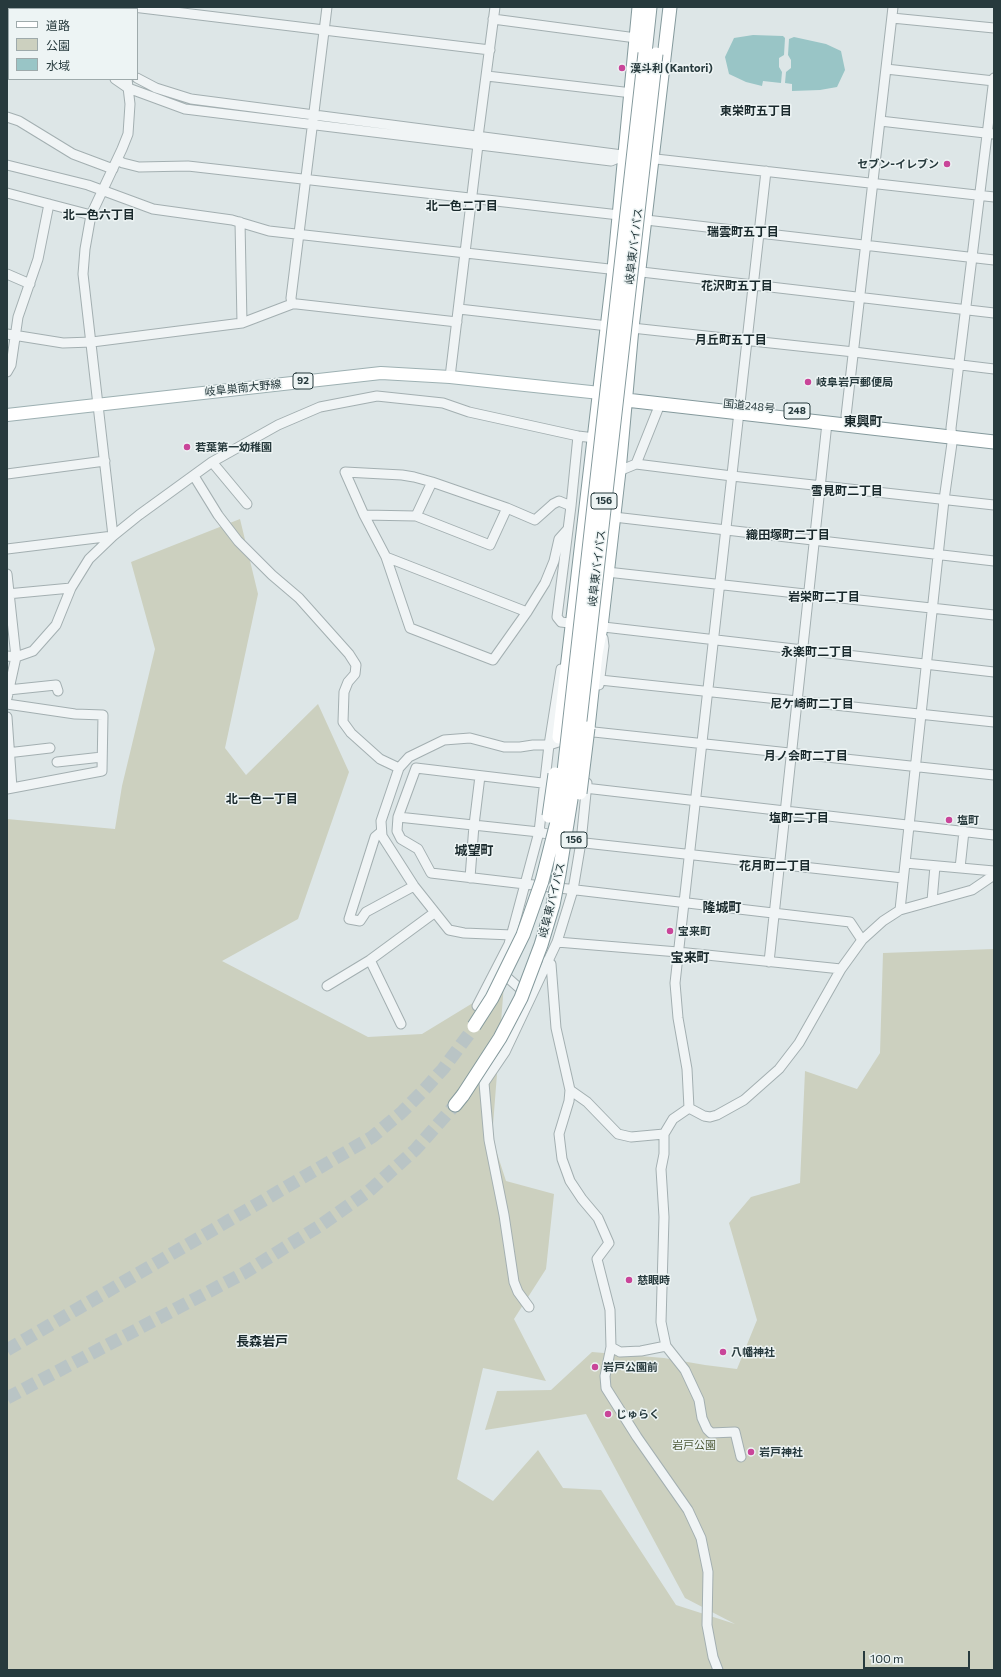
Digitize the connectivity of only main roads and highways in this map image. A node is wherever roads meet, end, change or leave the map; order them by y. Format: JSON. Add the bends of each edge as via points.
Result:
{"nodes":[{"id":1,"x":639,"y":7,"type":"edge"},
{"id":2,"x":650,"y":7,"type":"edge"},
{"id":3,"x":661,"y":7,"type":"edge"},
{"id":4,"x":670,"y":7,"type":"edge"},
{"id":5,"x":650,"y":54,"type":"junction"},
{"id":6,"x":600,"y":393,"type":"junction"},
{"id":7,"x":626,"y":396,"type":"junction"},
{"id":8,"x":739,"y":409,"type":"junction"},
{"id":9,"x":7,"y":415,"type":"edge"},
{"id":10,"x":952,"y":432,"type":"junction"},
{"id":11,"x":994,"y":433,"type":"edge"},
{"id":12,"x":994,"y":442,"type":"edge"},
{"id":13,"x":532,"y":914,"type":"junction"},
{"id":14,"x":541,"y":945,"type":"junction"},
{"id":15,"x":472,"y":1030,"type":"tunnel mouth"},
{"id":16,"x":459,"y":1100,"type":"tunnel mouth"}],
"edges":[{"from":1,"to":6,"type":"highway","number":"156"},
{"from":2,"to":5,"type":"highway","name":"岐阜東バイパス","number":"156"},
{"from":3,"to":5,"type":"highway","name":"岐阜東バイパス","number":"156"},
{"from":4,"to":7,"type":"highway","number":"156"},
{"from":5,"to":13,"type":"highway","name":"岐阜東バイパス","number":"156","bridge":true,"via":[[561,798],[550,852]]},
{"from":5,"to":14,"type":"highway","name":"岐阜東バイパス","number":"156","bridge":true,"via":[[565,844],[553,905]]},
{"from":6,"to":7,"type":"highway","number":"248"},
{"from":6,"to":9,"type":"main road","name":"岐阜巣南大野線","number":"92","via":[[450,377],[381,373]]},
{"from":6,"to":13,"type":"highway","number":"156","bridge":true,"via":[[572,624],[554,741],[550,807],[540,868],[531,901]]},
{"from":7,"to":8,"type":"highway","name":"国道248号","number":"248"},
{"from":7,"to":8,"type":"highway","name":"国道248号","number":"248","via":[[660,404]]},
{"from":7,"to":14,"type":"highway","number":"156","bridge":true,"via":[[614,517],[596,654],[591,730],[572,850],[549,940]]},
{"from":8,"to":10,"type":"highway","name":"国道248号","number":"248","via":[[827,422]]},
{"from":8,"to":10,"type":"highway","name":"国道248号","number":"248","via":[[846,416]]},
{"from":10,"to":11,"type":"highway","name":"国道248号","number":"248"},
{"from":10,"to":12,"type":"highway","name":"国道248号","number":"248"},
{"from":13,"to":15,"type":"highway","name":"岐阜東バイパス","number":"156","bridge":true,"via":[[509,966]]},
{"from":14,"to":16,"type":"highway","name":"岐阜東バイパス","number":"156","bridge":true,"via":[[507,1026]]}]}
